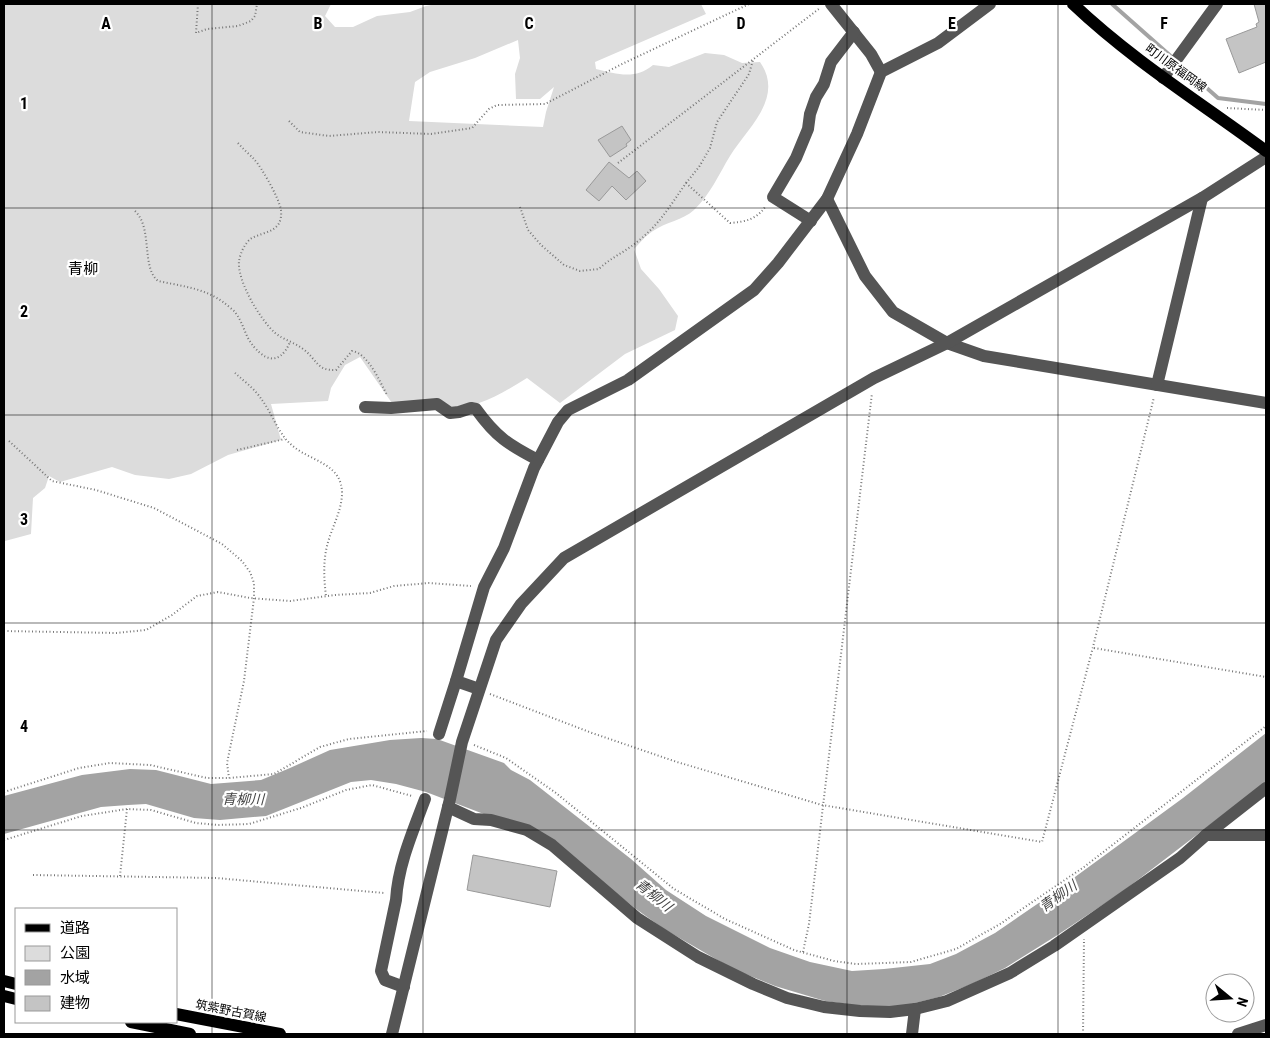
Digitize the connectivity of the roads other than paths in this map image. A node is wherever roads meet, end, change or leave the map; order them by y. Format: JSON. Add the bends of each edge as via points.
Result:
{"nodes":[{"id":1,"x":831,"y":4,"type":"edge"},
{"id":2,"x":990,"y":4,"type":"edge"},
{"id":3,"x":1073,"y":4,"type":"edge"},
{"id":4,"x":1217,"y":4,"type":"edge"},
{"id":5,"x":854,"y":32,"type":"junction"},
{"id":6,"x":881,"y":72,"type":"junction"},
{"id":7,"x":1163,"y":78,"type":"junction"},
{"id":8,"x":1266,"y":151,"type":"edge"},
{"id":9,"x":1266,"y":157,"type":"edge"},
{"id":10,"x":1202,"y":198,"type":"junction"},
{"id":11,"x":827,"y":199,"type":"junction"},
{"id":12,"x":811,"y":221,"type":"junction"},
{"id":13,"x":946,"y":343,"type":"junction"},
{"id":14,"x":1157,"y":385,"type":"junction"},
{"id":15,"x":1266,"y":403,"type":"edge"},
{"id":16,"x":365,"y":407,"type":"dead end"},
{"id":17,"x":538,"y":460,"type":"junction"},
{"id":18,"x":456,"y":681,"type":"junction"},
{"id":19,"x":479,"y":689,"type":"junction"},
{"id":20,"x":439,"y":734,"type":"road end"},
{"id":21,"x":1266,"y":788,"type":"edge"},
{"id":22,"x":426,"y":799,"type":"road end"},
{"id":23,"x":449,"y":803,"type":"junction"},
{"id":24,"x":1206,"y":835,"type":"junction"},
{"id":25,"x":1266,"y":835,"type":"edge"},
{"id":26,"x":404,"y":987,"type":"junction"},
{"id":27,"x":915,"y":1009,"type":"junction"},
{"id":28,"x":178,"y":1014,"type":"edge"},
{"id":29,"x":136,"y":1023,"type":"edge"},
{"id":30,"x":1266,"y":1025,"type":"edge"},
{"id":31,"x":190,"y":1034,"type":"edge"},
{"id":32,"x":280,"y":1034,"type":"edge"},
{"id":33,"x":392,"y":1034,"type":"edge"},
{"id":34,"x":912,"y":1034,"type":"edge"},
{"id":35,"x":1238,"y":1034,"type":"edge"}],
"edges":[{"from":1,"to":5,"type":"street"},
{"from":2,"to":6,"type":"street","via":[[938,43]]},
{"from":3,"to":7,"type":"main road","name":"町川原福岡線"},
{"from":4,"to":7,"type":"street"},
{"from":5,"to":6,"type":"street"},
{"from":5,"to":12,"type":"street","via":[[831,62],[799,151],[773,197]]},
{"from":6,"to":11,"type":"street"},
{"from":7,"to":8,"type":"main road","name":"町川原福岡線"},
{"from":9,"to":10,"type":"street"},
{"from":10,"to":13,"type":"street"},
{"from":10,"to":14,"type":"street"},
{"from":11,"to":12,"type":"street"},
{"from":11,"to":13,"type":"street","via":[[864,276],[893,312]]},
{"from":12,"to":17,"type":"street","via":[[754,290],[628,380],[568,410]]},
{"from":13,"to":14,"type":"street","via":[[984,356]]},
{"from":13,"to":19,"type":"street","via":[[874,378],[564,558],[520,604],[496,640]]},
{"from":14,"to":15,"type":"street"},
{"from":16,"to":17,"type":"street","via":[[437,404],[450,413],[476,409],[490,428],[510,446]]},
{"from":17,"to":18,"type":"street","via":[[504,548],[484,587]]},
{"from":18,"to":19,"type":"street"},
{"from":18,"to":20,"type":"street"},
{"from":19,"to":23,"type":"street","via":[[461,746]]},
{"from":21,"to":24,"type":"street"},
{"from":22,"to":26,"type":"street","via":[[407,848],[381,971],[385,980]]},
{"from":23,"to":26,"type":"street"},
{"from":23,"to":27,"type":"street","via":[[474,819],[526,830],[552,845],[637,918],[698,957],[753,984],[787,998],[824,1007],[890,1012]]},
{"from":24,"to":25,"type":"street"},
{"from":24,"to":27,"type":"street","via":[[1180,858],[1010,973],[946,1001]]},
{"from":26,"to":33,"type":"street"},
{"from":27,"to":34,"type":"street"},
{"from":28,"to":32,"type":"main road","name":"筑紫野古賀線"},
{"from":29,"to":31,"type":"main road"},
{"from":30,"to":35,"type":"street"}]}
